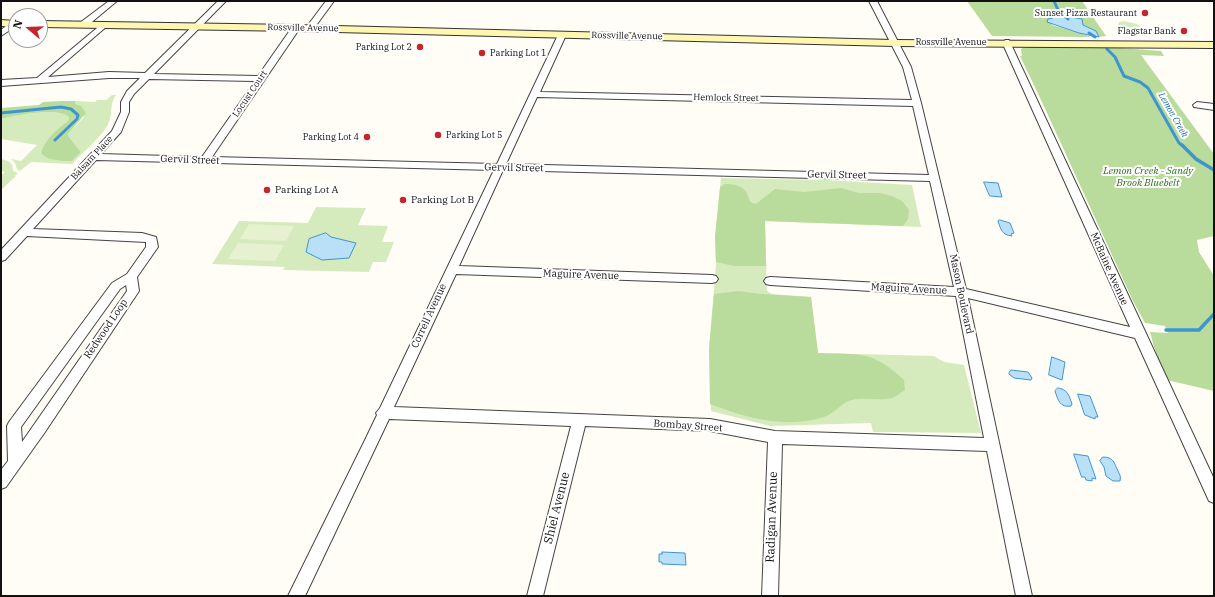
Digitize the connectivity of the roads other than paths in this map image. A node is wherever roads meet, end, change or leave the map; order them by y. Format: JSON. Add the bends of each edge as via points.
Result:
{"nodes":[{"id":1,"x":113,"y":1,"type":"edge"},
{"id":2,"x":222,"y":1,"type":"edge"},
{"id":3,"x":330,"y":1,"type":"edge"},
{"id":4,"x":873,"y":1,"type":"edge"},
{"id":5,"x":48,"y":24,"type":"edge"},
{"id":6,"x":84,"y":24,"type":"junction"},
{"id":7,"x":103,"y":25,"type":"junction"},
{"id":8,"x":196,"y":26,"type":"junction"},
{"id":9,"x":296,"y":28,"type":"junction"},
{"id":10,"x":309,"y":28,"type":"junction"},
{"id":11,"x":562,"y":35,"type":"junction"},
{"id":12,"x":894,"y":42,"type":"junction"},
{"id":13,"x":1006,"y":42,"type":"junction"},
{"id":14,"x":1214,"y":45,"type":"edge"},
{"id":15,"x":146,"y":76,"type":"junction"},
{"id":16,"x":260,"y":79,"type":"junction"},
{"id":17,"x":38,"y":81,"type":"junction"},
{"id":18,"x":1,"y":83,"type":"edge"},
{"id":19,"x":534,"y":94,"type":"junction"},
{"id":20,"x":917,"y":103,"type":"junction"},
{"id":21,"x":1197,"y":105,"type":"dead end"},
{"id":22,"x":1214,"y":107,"type":"edge"},
{"id":23,"x":93,"y":157,"type":"junction"},
{"id":24,"x":205,"y":160,"type":"junction"},
{"id":25,"x":499,"y":168,"type":"junction"},
{"id":26,"x":934,"y":178,"type":"junction"},
{"id":27,"x":24,"y":232,"type":"junction"},
{"id":28,"x":1,"y":257,"type":"edge"},
{"id":29,"x":451,"y":270,"type":"junction"},
{"id":30,"x":131,"y":277,"type":"junction"},
{"id":31,"x":712,"y":279,"type":"dead end"},
{"id":32,"x":770,"y":281,"type":"dead end"},
{"id":33,"x":961,"y":292,"type":"junction"},
{"id":34,"x":1139,"y":334,"type":"junction"},
{"id":35,"x":383,"y":413,"type":"junction"},
{"id":36,"x":579,"y":421,"type":"junction"},
{"id":37,"x":775,"y":437,"type":"junction"},
{"id":38,"x":993,"y":445,"type":"junction"},
{"id":39,"x":15,"y":463,"type":"junction"},
{"id":40,"x":1,"y":482,"type":"edge"},
{"id":41,"x":1214,"y":496,"type":"edge"},
{"id":42,"x":296,"y":596,"type":"edge"},
{"id":43,"x":535,"y":596,"type":"edge"},
{"id":44,"x":770,"y":596,"type":"edge"},
{"id":45,"x":1024,"y":596,"type":"edge"}],
"edges":[{"from":1,"to":6,"type":"street"},
{"from":2,"to":8,"type":"street","name":"Balsam Place"},
{"from":3,"to":10,"type":"street"},
{"from":4,"to":12,"type":"street","name":"Mason Boulevard"},
{"from":5,"to":6,"type":"street","name":"Rossville Avenue"},
{"from":6,"to":7,"type":"street","name":"Rossville Avenue"},
{"from":7,"to":8,"type":"street","name":"Rossville Avenue"},
{"from":7,"to":17,"type":"street"},
{"from":8,"to":9,"type":"street","name":"Rossville Avenue"},
{"from":8,"to":15,"type":"street","name":"Balsam Place"},
{"from":9,"to":10,"type":"street","name":"Rossville Avenue"},
{"from":9,"to":16,"type":"street","name":"Locust Court"},
{"from":10,"to":11,"type":"street","name":"Rossville Avenue"},
{"from":11,"to":12,"type":"street","name":"Rossville Avenue"},
{"from":11,"to":19,"type":"street","name":"Correll Avenue"},
{"from":12,"to":13,"type":"street","name":"Rossville Avenue"},
{"from":12,"to":20,"type":"street","name":"Mason Boulevard","via":[[908,67]]},
{"from":13,"to":14,"type":"street","name":"Rossville Avenue"},
{"from":13,"to":34,"type":"street","name":"McBaine Avenue"},
{"from":15,"to":16,"type":"street"},
{"from":15,"to":17,"type":"street","via":[[85,76]]},
{"from":15,"to":23,"type":"street","name":"Balsam Place","via":[[125,102],[125,112],[116,132]]},
{"from":16,"to":24,"type":"street","name":"Locust Court"},
{"from":17,"to":18,"type":"street"},
{"from":19,"to":20,"type":"street","name":"Hemlock Street"},
{"from":19,"to":25,"type":"street","name":"Correll Avenue"},
{"from":20,"to":26,"type":"street","name":"Mason Boulevard"},
{"from":21,"to":22,"type":"street"},
{"from":23,"to":24,"type":"street","name":"Gervil Street"},
{"from":23,"to":27,"type":"street","name":"Balsam Place"},
{"from":24,"to":25,"type":"street","name":"Gervil Street"},
{"from":25,"to":26,"type":"street","name":"Gervil Street"},
{"from":25,"to":29,"type":"street","name":"Correll Avenue"},
{"from":26,"to":33,"type":"street","name":"Mason Boulevard"},
{"from":27,"to":28,"type":"street","name":"Balsam Place"},
{"from":27,"to":30,"type":"street","name":"Redwood Loop","via":[[142,237],[152,240],[152,247]]},
{"from":29,"to":31,"type":"street","name":"Maguire Avenue"},
{"from":29,"to":35,"type":"street","name":"Correll Avenue"},
{"from":30,"to":39,"type":"street","name":"Redwood Loop","via":[[132,291]]},
{"from":30,"to":39,"type":"street","via":[[116,286],[14,426]]},
{"from":32,"to":33,"type":"street","name":"Maguire Avenue"},
{"from":33,"to":34,"type":"street","name":"Maguire Avenue"},
{"from":33,"to":38,"type":"street","name":"Mason Boulevard"},
{"from":34,"to":41,"type":"street","name":"McBaine Avenue"},
{"from":35,"to":36,"type":"street","name":"Bombay Street"},
{"from":35,"to":42,"type":"street","name":"Correll Avenue"},
{"from":36,"to":37,"type":"street","name":"Bombay Street","via":[[710,425]]},
{"from":36,"to":43,"type":"street","name":"Shiel Avenue"},
{"from":37,"to":38,"type":"street","name":"Bombay Street"},
{"from":37,"to":44,"type":"street","name":"Radigan Avenue"},
{"from":38,"to":45,"type":"street","name":"Mason Boulevard"},
{"from":39,"to":40,"type":"street","name":"Redwood Loop"}]}
